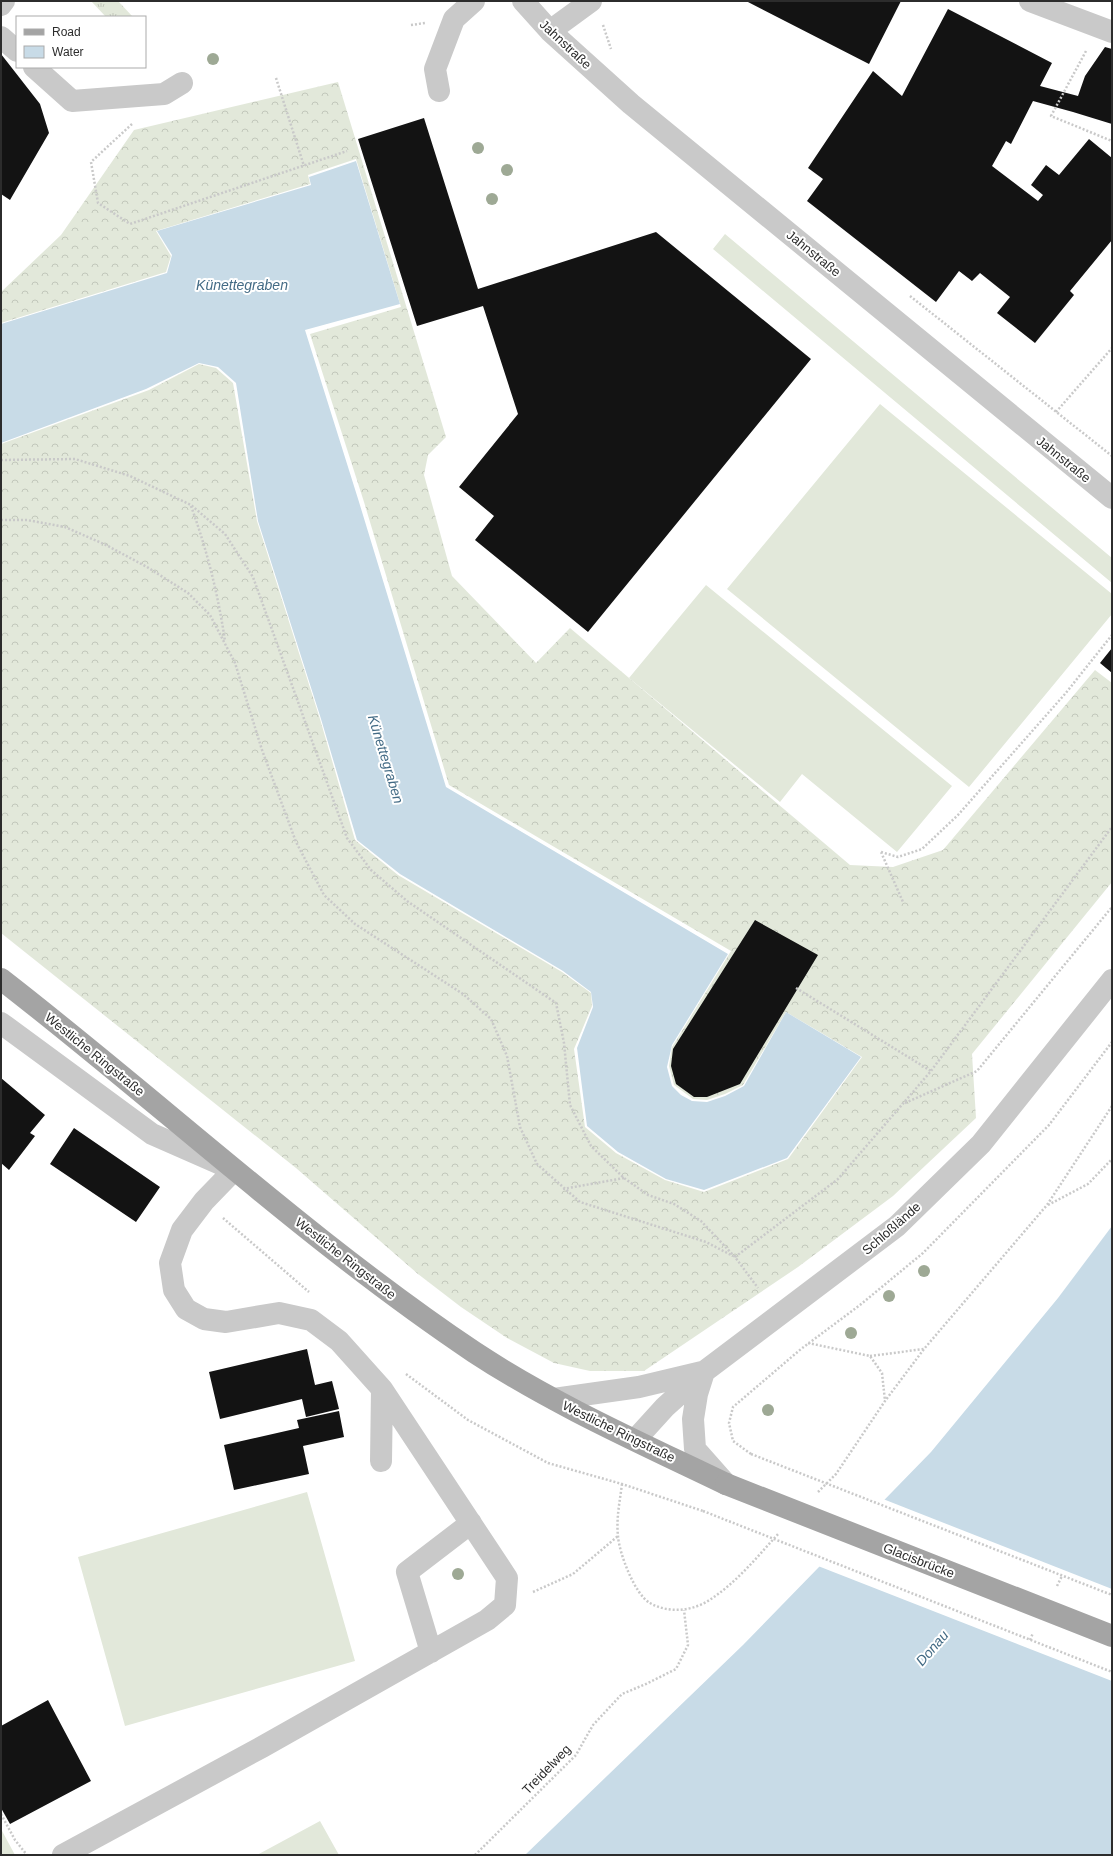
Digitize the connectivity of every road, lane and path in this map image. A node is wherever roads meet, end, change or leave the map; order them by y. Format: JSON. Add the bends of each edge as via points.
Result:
{"nodes":[{"id":1,"x":4,"y":1,"type":"edge"},
{"id":2,"x":474,"y":1,"type":"edge"},
{"id":3,"x":523,"y":1,"type":"edge"},
{"id":4,"x":591,"y":1,"type":"edge"},
{"id":5,"x":1030,"y":1,"type":"edge"},
{"id":6,"x":1,"y":5,"type":"edge"},
{"id":7,"x":602,"y":22,"type":"dead end"},
{"id":8,"x":1105,"y":30,"type":"edge"},
{"id":9,"x":550,"y":31,"type":"junction"},
{"id":10,"x":1,"y":37,"type":"edge"},
{"id":11,"x":16,"y":50,"type":"edge"},
{"id":12,"x":611,"y":51,"type":"dead end"},
{"id":13,"x":35,"y":68,"type":"edge"},
{"id":14,"x":276,"y":78,"type":"dead end"},
{"id":15,"x":182,"y":83,"type":"dead end"},
{"id":16,"x":439,"y":91,"type":"dead end"},
{"id":17,"x":164,"y":94,"type":"junction"},
{"id":18,"x":1112,"y":141,"type":"edge"},
{"id":19,"x":347,"y":151,"type":"dead end"},
{"id":20,"x":304,"y":166,"type":"junction"},
{"id":21,"x":906,"y":292,"type":"dead end"},
{"id":22,"x":1112,"y":348,"type":"edge"},
{"id":23,"x":1056,"y":412,"type":"junction"},
{"id":24,"x":1112,"y":456,"type":"edge"},
{"id":25,"x":1,"y":460,"type":"edge"},
{"id":26,"x":1112,"y":498,"type":"edge"},
{"id":27,"x":191,"y":505,"type":"junction"},
{"id":28,"x":1,"y":520,"type":"edge"},
{"id":29,"x":1112,"y":635,"type":"edge"},
{"id":30,"x":225,"y":643,"type":"junction"},
{"id":31,"x":1112,"y":827,"type":"edge"},
{"id":32,"x":903,"y":902,"type":"dead end"},
{"id":33,"x":1112,"y":907,"type":"edge"},
{"id":34,"x":1,"y":979,"type":"edge"},
{"id":35,"x":1112,"y":980,"type":"edge"},
{"id":36,"x":796,"y":988,"type":"dead end"},
{"id":37,"x":1,"y":1023,"type":"edge"},
{"id":38,"x":1112,"y":1042,"type":"edge"},
{"id":39,"x":931,"y":1071,"type":"junction"},
{"id":40,"x":905,"y":1103,"type":"junction"},
{"id":41,"x":1112,"y":1106,"type":"edge"},
{"id":42,"x":1112,"y":1159,"type":"edge"},
{"id":43,"x":234,"y":1170,"type":"junction"},
{"id":44,"x":624,"y":1178,"type":"junction"},
{"id":45,"x":563,"y":1189,"type":"junction"},
{"id":46,"x":204,"y":1202,"type":"junction"},
{"id":47,"x":1048,"y":1205,"type":"junction"},
{"id":48,"x":735,"y":1258,"type":"junction"},
{"id":49,"x":758,"y":1288,"type":"dead end"},
{"id":50,"x":310,"y":1293,"type":"dead end"},
{"id":51,"x":808,"y":1343,"type":"junction"},
{"id":52,"x":924,"y":1349,"type":"junction"},
{"id":53,"x":870,"y":1356,"type":"junction"},
{"id":54,"x":705,"y":1371,"type":"junction"},
{"id":55,"x":405,"y":1373,"type":"dead end"},
{"id":56,"x":382,"y":1389,"type":"junction"},
{"id":57,"x":554,"y":1399,"type":"junction"},
{"id":58,"x":885,"y":1401,"type":"junction"},
{"id":59,"x":635,"y":1440,"type":"junction"},
{"id":60,"x":381,"y":1461,"type":"dead end"},
{"id":61,"x":622,"y":1484,"type":"junction"},
{"id":62,"x":726,"y":1484,"type":"junction"},
{"id":63,"x":814,"y":1496,"type":"dead end"},
{"id":64,"x":471,"y":1523,"type":"junction"},
{"id":65,"x":781,"y":1531,"type":"dead end"},
{"id":66,"x":618,"y":1536,"type":"junction"},
{"id":67,"x":1112,"y":1596,"type":"edge"},
{"id":68,"x":506,"y":1605,"type":"junction"},
{"id":69,"x":684,"y":1610,"type":"junction"},
{"id":70,"x":1112,"y":1636,"type":"edge"},
{"id":71,"x":431,"y":1652,"type":"junction"},
{"id":72,"x":1112,"y":1672,"type":"edge"},
{"id":73,"x":1,"y":1814,"type":"edge"},
{"id":74,"x":27,"y":1855,"type":"edge"},
{"id":75,"x":63,"y":1855,"type":"edge"},
{"id":76,"x":475,"y":1855,"type":"edge"}],
"edges":[{"from":1,"to":6,"type":"street"},
{"from":2,"to":16,"type":"street","via":[[454,19],[435,69]]},
{"from":3,"to":9,"type":"street","name":"Jahnstraße"},
{"from":4,"to":9,"type":"street"},
{"from":5,"to":8,"type":"street"},
{"from":7,"to":12,"type":"path"},
{"from":8,"to":18,"type":"path","via":[[1051,116]]},
{"from":9,"to":26,"type":"street","name":"Jahnstraße","via":[[632,104]]},
{"from":10,"to":11,"type":"street"},
{"from":13,"to":17,"type":"street","via":[[72,101]]},
{"from":14,"to":20,"type":"path"},
{"from":15,"to":17,"type":"street"},
{"from":17,"to":20,"type":"path","via":[[91,162],[98,203],[130,224]]},
{"from":19,"to":20,"type":"path"},
{"from":21,"to":23,"type":"path"},
{"from":22,"to":23,"type":"path"},
{"from":23,"to":24,"type":"path"},
{"from":25,"to":27,"type":"path","via":[[75,459],[130,476]]},
{"from":27,"to":30,"type":"path","via":[[206,548],[219,600]]},
{"from":27,"to":44,"type":"path","via":[[225,534],[254,577],[347,838],[371,870],[407,901],[556,1003],[564,1043],[570,1105],[591,1146]]},
{"from":28,"to":30,"type":"path","via":[[28,520],[65,527],[147,567],[188,593],[210,614]]},
{"from":29,"to":32,"type":"path","via":[[1060,700],[958,815],[922,849],[898,857],[881,852]]},
{"from":30,"to":45,"type":"path","via":[[235,663],[262,750],[296,842],[324,895],[356,924],[463,994],[491,1019],[507,1056],[520,1127],[537,1164]]},
{"from":31,"to":39,"type":"path"},
{"from":33,"to":40,"type":"path","via":[[977,1071]]},
{"from":34,"to":43,"type":"main road","name":"Westliche Ringstraße","via":[[73,1035]]},
{"from":35,"to":54,"type":"street","name":"Schloßlände","via":[[981,1144],[897,1226]]},
{"from":36,"to":39,"type":"path"},
{"from":37,"to":43,"type":"street","via":[[152,1134]]},
{"from":38,"to":51,"type":"path","via":[[1049,1125],[923,1253],[860,1305]]},
{"from":39,"to":40,"type":"path"},
{"from":40,"to":48,"type":"path","via":[[838,1179]]},
{"from":41,"to":47,"type":"path"},
{"from":42,"to":47,"type":"path","via":[[1088,1184]]},
{"from":43,"to":46,"type":"street"},
{"from":43,"to":57,"type":"main road","name":"Westliche Ringstraße","via":[[401,1301],[475,1352]]},
{"from":44,"to":45,"type":"path"},
{"from":44,"to":48,"type":"path","via":[[648,1195],[674,1204],[701,1221]]},
{"from":45,"to":48,"type":"path","via":[[580,1202],[706,1242]]},
{"from":46,"to":50,"type":"path"},
{"from":46,"to":56,"type":"street","via":[[182,1230],[170,1263],[174,1290],[186,1308],[204,1319],[226,1322],[278,1313],[311,1320],[339,1342]]},
{"from":47,"to":52,"type":"path"},
{"from":48,"to":49,"type":"path"},
{"from":51,"to":53,"type":"path"},
{"from":51,"to":67,"type":"path","bridge":true,"via":[[734,1407],[729,1423],[734,1441],[751,1454]]},
{"from":52,"to":53,"type":"path"},
{"from":52,"to":58,"type":"path"},
{"from":53,"to":58,"type":"path","via":[[882,1373]]},
{"from":54,"to":57,"type":"street","via":[[639,1387]]},
{"from":54,"to":59,"type":"street","name":"Schloßlände","via":[[665,1407]]},
{"from":54,"to":62,"type":"street","via":[[692,1419],[695,1448]]},
{"from":55,"to":61,"type":"path","via":[[468,1420],[548,1463]]},
{"from":56,"to":60,"type":"street"},
{"from":56,"to":64,"type":"street"},
{"from":57,"to":59,"type":"main road","name":"Westliche Ringstraße"},
{"from":58,"to":63,"type":"path","via":[[836,1474]]},
{"from":59,"to":62,"type":"main road","name":"Westliche Ringstraße"},
{"from":61,"to":66,"type":"path"},
{"from":61,"to":72,"type":"path","bridge":true,"via":[[703,1511]]},
{"from":62,"to":70,"type":"main road","name":"Glacisbrücke","bridge":true},
{"from":64,"to":68,"type":"street","via":[[507,1578]]},
{"from":64,"to":71,"type":"street","via":[[407,1572]]},
{"from":65,"to":69,"type":"path","via":[[732,1583],[711,1600]]},
{"from":66,"to":68,"type":"path","via":[[573,1574]]},
{"from":66,"to":69,"type":"path","via":[[625,1563],[649,1603],[669,1610]]},
{"from":68,"to":71,"type":"street","via":[[487,1620]]},
{"from":69,"to":76,"type":"path","name":"Treidelweg","via":[[688,1645],[676,1669],[622,1694],[592,1724],[576,1756]]},
{"from":71,"to":75,"type":"street"},
{"from":73,"to":74,"type":"path"}]}
